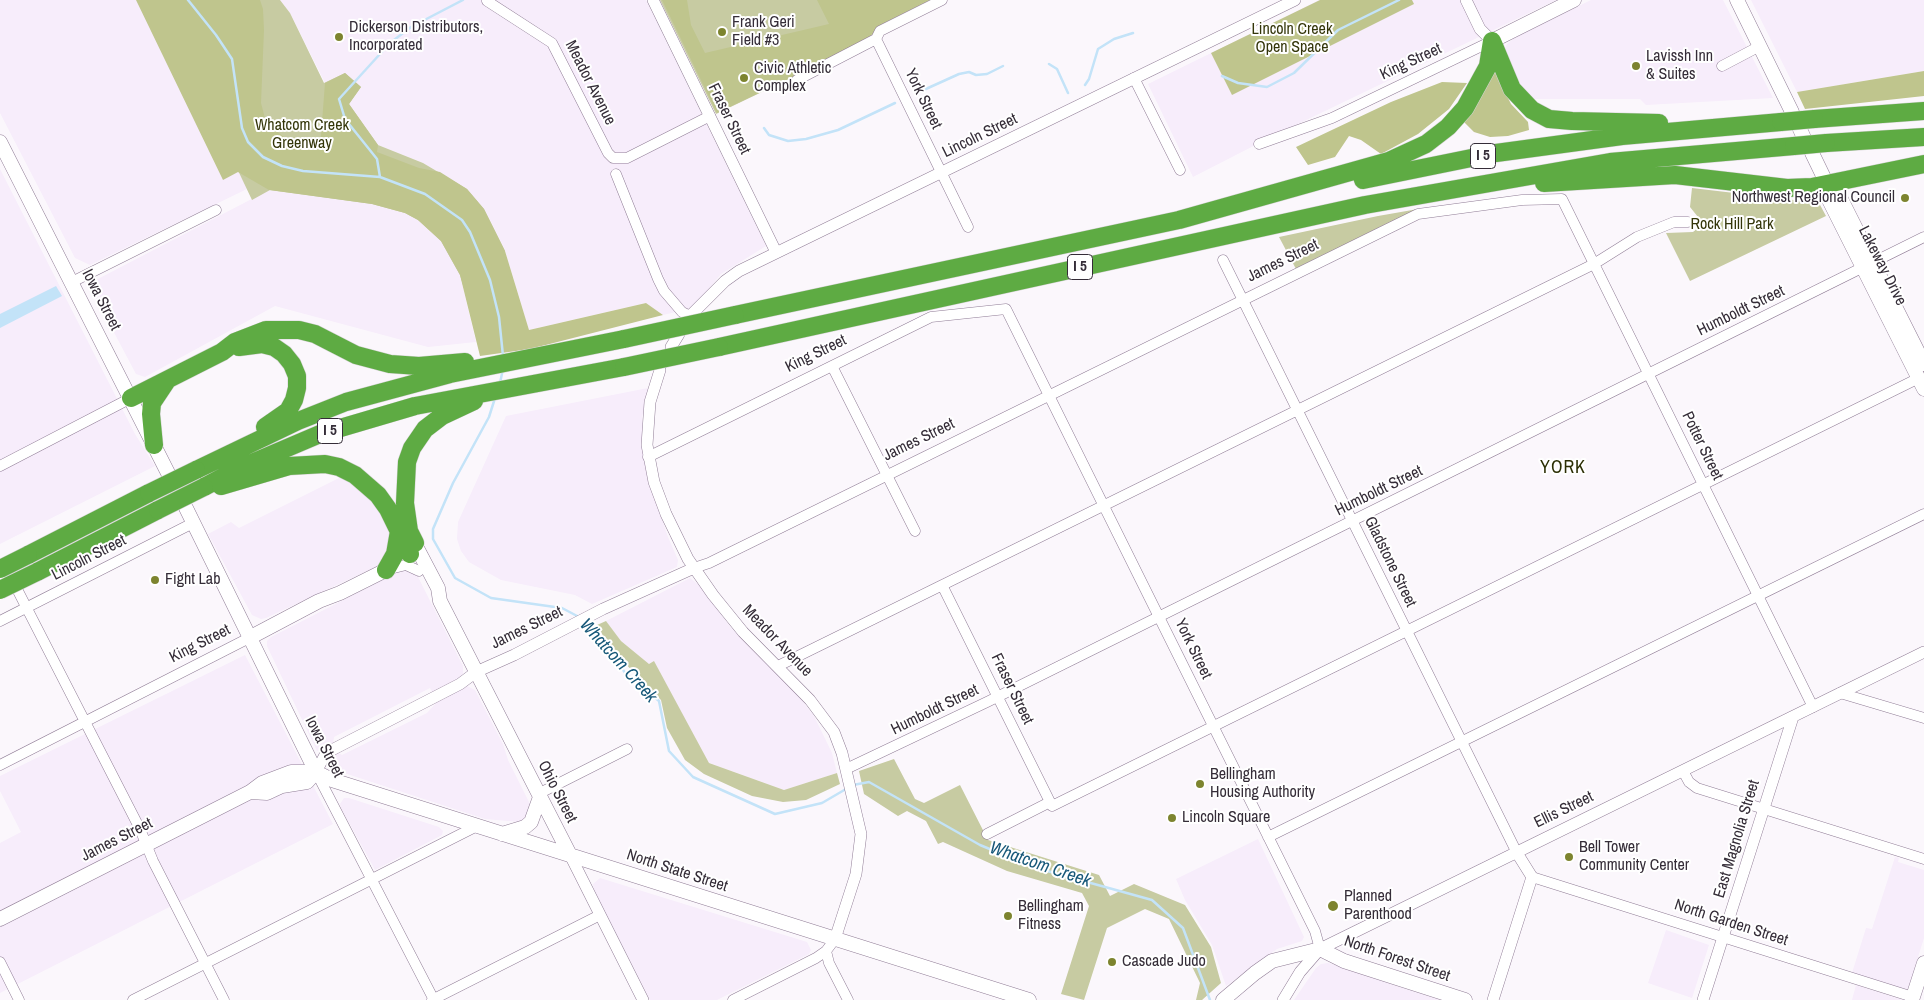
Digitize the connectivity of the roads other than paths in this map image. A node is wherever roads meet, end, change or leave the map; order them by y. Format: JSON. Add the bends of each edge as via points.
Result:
{"nodes":[{"id":1,"x":653,"y":0,"type":"edge"},
{"id":2,"x":942,"y":0,"type":"edge"},
{"id":3,"x":1295,"y":0,"type":"edge"},
{"id":4,"x":1466,"y":0,"type":"edge"},
{"id":5,"x":1574,"y":0,"type":"edge"},
{"id":6,"x":1737,"y":0,"type":"edge"},
{"id":7,"x":487,"y":1,"type":"dead end"},
{"id":8,"x":876,"y":39,"type":"junction"},
{"id":9,"x":1492,"y":41,"type":"junction"},
{"id":10,"x":1760,"y":46,"type":"junction"},
{"id":11,"x":1722,"y":66,"type":"dead end"},
{"id":12,"x":1134,"y":78,"type":"junction"},
{"id":13,"x":797,"y":80,"type":"dead end"},
{"id":14,"x":1924,"y":111,"type":"edge"},
{"id":15,"x":710,"y":116,"type":"junction"},
{"id":16,"x":1787,"y":117,"type":"junction"},
{"id":17,"x":1727,"y":126,"type":"junction"},
{"id":18,"x":1803,"y":133,"type":"junction"},
{"id":19,"x":1924,"y":136,"type":"edge"},
{"id":20,"x":0,"y":142,"type":"edge"},
{"id":21,"x":1260,"y":144,"type":"dead end"},
{"id":22,"x":1819,"y":148,"type":"junction"},
{"id":23,"x":1924,"y":164,"type":"edge"},
{"id":24,"x":1180,"y":170,"type":"dead end"},
{"id":25,"x":941,"y":173,"type":"junction"},
{"id":26,"x":616,"y":174,"type":"dead end"},
{"id":27,"x":1827,"y":184,"type":"junction"},
{"id":28,"x":1441,"y":192,"type":"junction"},
{"id":29,"x":1562,"y":199,"type":"joint"},
{"id":30,"x":1242,"y":204,"type":"junction"},
{"id":31,"x":216,"y":210,"type":"dead end"},
{"id":32,"x":1688,"y":222,"type":"dead end"},
{"id":33,"x":968,"y":227,"type":"dead end"},
{"id":34,"x":1924,"y":237,"type":"edge"},
{"id":35,"x":776,"y":252,"type":"junction"},
{"id":36,"x":1223,"y":260,"type":"dead end"},
{"id":37,"x":1594,"y":264,"type":"junction"},
{"id":38,"x":1868,"y":265,"type":"junction"},
{"id":39,"x":72,"y":282,"type":"junction"},
{"id":40,"x":1243,"y":300,"type":"junction"},
{"id":41,"x":1006,"y":309,"type":"joint"},
{"id":42,"x":690,"y":316,"type":"joint"},
{"id":43,"x":679,"y":334,"type":"dead end"},
{"id":44,"x":671,"y":347,"type":"dead end"},
{"id":45,"x":222,"y":352,"type":"junction"},
{"id":46,"x":1924,"y":364,"type":"edge"},
{"id":47,"x":832,"y":366,"type":"junction"},
{"id":48,"x":447,"y":369,"type":"junction"},
{"id":49,"x":660,"y":370,"type":"dead end"},
{"id":50,"x":1648,"y":374,"type":"junction"},
{"id":51,"x":168,"y":380,"type":"junction"},
{"id":52,"x":1922,"y":380,"type":"edge"},
{"id":53,"x":1049,"y":396,"type":"junction"},
{"id":54,"x":131,"y":398,"type":"junction"},
{"id":55,"x":464,"y":400,"type":"junction"},
{"id":56,"x":1297,"y":410,"type":"junction"},
{"id":57,"x":154,"y":445,"type":"junction"},
{"id":58,"x":648,"y":457,"type":"junction"},
{"id":59,"x":0,"y":466,"type":"edge"},
{"id":60,"x":202,"y":467,"type":"junction"},
{"id":61,"x":169,"y":475,"type":"dead end"},
{"id":62,"x":887,"y":476,"type":"junction"},
{"id":63,"x":1703,"y":485,"type":"junction"},
{"id":64,"x":205,"y":488,"type":"junction"},
{"id":65,"x":186,"y":502,"type":"junction"},
{"id":66,"x":1104,"y":506,"type":"junction"},
{"id":67,"x":1924,"y":514,"type":"edge"},
{"id":68,"x":1352,"y":521,"type":"junction"},
{"id":69,"x":193,"y":523,"type":"junction"},
{"id":70,"x":399,"y":531,"type":"junction"},
{"id":71,"x":915,"y":531,"type":"dead end"},
{"id":72,"x":414,"y":552,"type":"junction"},
{"id":73,"x":0,"y":562,"type":"edge"},
{"id":74,"x":694,"y":568,"type":"junction"},
{"id":75,"x":386,"y":570,"type":"junction"},
{"id":76,"x":419,"y":571,"type":"junction"},
{"id":77,"x":942,"y":585,"type":"junction"},
{"id":78,"x":9,"y":590,"type":"edge"},
{"id":79,"x":1758,"y":596,"type":"junction"},
{"id":80,"x":440,"y":601,"type":"junction"},
{"id":81,"x":26,"y":608,"type":"junction"},
{"id":82,"x":1159,"y":616,"type":"junction"},
{"id":83,"x":0,"y":621,"type":"edge"},
{"id":84,"x":1407,"y":631,"type":"junction"},
{"id":85,"x":249,"y":638,"type":"junction"},
{"id":86,"x":1924,"y":652,"type":"edge"},
{"id":87,"x":778,"y":666,"type":"junction"},
{"id":88,"x":476,"y":672,"type":"junction"},
{"id":89,"x":1840,"y":694,"type":"junction"},
{"id":90,"x":998,"y":696,"type":"junction"},
{"id":91,"x":1813,"y":707,"type":"junction"},
{"id":92,"x":1793,"y":717,"type":"junction"},
{"id":93,"x":1924,"y":718,"type":"edge"},
{"id":94,"x":85,"y":722,"type":"junction"},
{"id":95,"x":1213,"y":727,"type":"junction"},
{"id":96,"x":1462,"y":742,"type":"junction"},
{"id":97,"x":626,"y":750,"type":"dead end"},
{"id":98,"x":0,"y":766,"type":"edge"},
{"id":99,"x":846,"y":769,"type":"junction"},
{"id":100,"x":1683,"y":771,"type":"junction"},
{"id":101,"x":316,"y":772,"type":"junction"},
{"id":102,"x":539,"y":795,"type":"junction"},
{"id":103,"x":1051,"y":804,"type":"junction"},
{"id":104,"x":1764,"y":809,"type":"junction"},
{"id":105,"x":477,"y":826,"type":"junction"},
{"id":106,"x":502,"y":834,"type":"junction"},
{"id":107,"x":987,"y":834,"type":"dead end"},
{"id":108,"x":1268,"y":837,"type":"junction"},
{"id":109,"x":146,"y":845,"type":"junction"},
{"id":110,"x":1516,"y":852,"type":"junction"},
{"id":111,"x":570,"y":855,"type":"junction"},
{"id":112,"x":1924,"y":859,"type":"edge"},
{"id":113,"x":1532,"y":877,"type":"junction"},
{"id":114,"x":373,"y":878,"type":"junction"},
{"id":115,"x":600,"y":915,"type":"junction"},
{"id":116,"x":0,"y":919,"type":"edge"},
{"id":117,"x":1723,"y":937,"type":"junction"},
{"id":118,"x":835,"y":939,"type":"junction"},
{"id":119,"x":1320,"y":949,"type":"junction"},
{"id":120,"x":826,"y":951,"type":"junction"},
{"id":121,"x":0,"y":962,"type":"edge"},
{"id":122,"x":205,"y":963,"type":"junction"},
{"id":123,"x":1924,"y":963,"type":"edge"},
{"id":124,"x":1915,"y":999,"type":"edge"},
{"id":125,"x":19,"y":1000,"type":"edge"},
{"id":126,"x":133,"y":1000,"type":"edge"},
{"id":127,"x":224,"y":1000,"type":"edge"},
{"id":128,"x":434,"y":1000,"type":"edge"},
{"id":129,"x":643,"y":1000,"type":"edge"},
{"id":130,"x":733,"y":1000,"type":"edge"},
{"id":131,"x":848,"y":1000,"type":"edge"},
{"id":132,"x":1029,"y":1000,"type":"edge"},
{"id":133,"x":1223,"y":1000,"type":"edge"},
{"id":134,"x":1283,"y":1000,"type":"edge"},
{"id":135,"x":1465,"y":1000,"type":"edge"},
{"id":136,"x":1493,"y":1000,"type":"edge"},
{"id":137,"x":1703,"y":1000,"type":"edge"}],
"edges":[{"from":1,"to":15,"type":"street","name":"Fraser Street"},
{"from":2,"to":8,"type":"street","via":[[880,31]]},
{"from":3,"to":12,"type":"street","name":"Lincoln Street"},
{"from":4,"to":9,"type":"street","via":[[1480,29]]},
{"from":5,"to":9,"type":"main road","name":"King Street"},
{"from":6,"to":10,"type":"main road"},
{"from":7,"to":15,"type":"street","name":"Meador Avenue","via":[[552,43],[613,158],[626,158]]},
{"from":8,"to":13,"type":"street"},
{"from":8,"to":25,"type":"street","name":"York Street"},
{"from":9,"to":17,"type":"highway","via":[[1517,98],[1549,119]]},
{"from":9,"to":21,"type":"street","name":"King Street","via":[[1332,118]]},
{"from":9,"to":30,"type":"highway","via":[[1488,66],[1465,108],[1426,144],[1389,161]]},
{"from":10,"to":11,"type":"street"},
{"from":10,"to":16,"type":"main road"},
{"from":12,"to":24,"type":"street"},
{"from":12,"to":25,"type":"street","name":"Lincoln Street"},
{"from":14,"to":18,"type":"highway","number":"I 5"},
{"from":15,"to":35,"type":"street","name":"Fraser Street"},
{"from":16,"to":17,"type":"highway","number":"I 5"},
{"from":16,"to":18,"type":"highway","number":"I 5","bridge":true},
{"from":17,"to":30,"type":"highway","number":"I 5","via":[[1496,153]]},
{"from":18,"to":22,"type":"highway","number":"I 5","bridge":true},
{"from":18,"to":28,"type":"highway","number":"I 5"},
{"from":19,"to":22,"type":"highway","number":"I 5"},
{"from":20,"to":39,"type":"main road","name":"Iowa Street"},
{"from":22,"to":27,"type":"main road","name":"Lakeway Drive"},
{"from":23,"to":27,"type":"highway"},
{"from":25,"to":33,"type":"street","name":"York Street"},
{"from":25,"to":35,"type":"street","name":"Lincoln Street"},
{"from":26,"to":42,"type":"street","via":[[661,285],[682,312]]},
{"from":27,"to":28,"type":"highway","via":[[1787,188],[1675,175]]},
{"from":27,"to":38,"type":"main road","name":"Lakeway Drive","via":[[1839,194]]},
{"from":28,"to":55,"type":"highway","number":"I 5","bridge":true,"via":[[1365,204]]},
{"from":29,"to":37,"type":"street","name":"Potter Street"},
{"from":29,"to":40,"type":"street","name":"James Street","via":[[1522,200],[1418,214]]},
{"from":30,"to":48,"type":"highway","number":"I 5","bridge":true,"via":[[624,339],[540,356]]},
{"from":31,"to":39,"type":"street"},
{"from":32,"to":37,"type":"street","via":[[1674,222],[1637,237]]},
{"from":34,"to":38,"type":"street","name":"Humboldt Street"},
{"from":35,"to":42,"type":"street","name":"Lincoln Street","via":[[725,281]]},
{"from":36,"to":40,"type":"street","name":"Gladstone Street"},
{"from":37,"to":50,"type":"street","name":"Potter Street"},
{"from":37,"to":56,"type":"street"},
{"from":38,"to":46,"type":"main road","name":"Lakeway Drive"},
{"from":38,"to":50,"type":"street","name":"Humboldt Street"},
{"from":38,"to":52,"type":"main road","name":"Lakeway Drive","via":[[1905,350],[1911,353]]},
{"from":39,"to":54,"type":"main road","name":"Iowa Street"},
{"from":40,"to":53,"type":"street","name":"James Street"},
{"from":40,"to":56,"type":"street","name":"Gladstone Street"},
{"from":41,"to":47,"type":"street","name":"King Street","via":[[931,317]]},
{"from":41,"to":53,"type":"street","name":"York Street"},
{"from":43,"to":44,"type":"street"},
{"from":45,"to":48,"type":"highway","via":[[250,335],[282,328],[315,334],[356,355],[390,364]]},
{"from":45,"to":51,"type":"highway"},
{"from":45,"to":60,"type":"highway","via":[[250,344],[274,347],[292,364],[297,388],[294,400],[283,415]]},
{"from":47,"to":58,"type":"street","name":"King Street"},
{"from":47,"to":62,"type":"street"},
{"from":48,"to":60,"type":"highway","number":"I 5","via":[[298,421]]},
{"from":49,"to":58,"type":"street","name":"Meador Avenue","via":[[648,418]]},
{"from":50,"to":63,"type":"street","name":"Potter Street"},
{"from":50,"to":68,"type":"street","name":"Humboldt Street"},
{"from":51,"to":54,"type":"highway"},
{"from":51,"to":57,"type":"highway","via":[[152,401]]},
{"from":52,"to":63,"type":"street"},
{"from":53,"to":62,"type":"street","name":"James Street"},
{"from":53,"to":66,"type":"street","name":"York Street"},
{"from":54,"to":57,"type":"main road","name":"Iowa Street"},
{"from":54,"to":59,"type":"street"},
{"from":55,"to":64,"type":"highway","number":"I 5","via":[[415,406],[320,434],[248,464]]},
{"from":55,"to":72,"type":"highway","via":[[425,429],[407,462],[405,503]]},
{"from":56,"to":66,"type":"street"},
{"from":56,"to":68,"type":"street","name":"Gladstone Street"},
{"from":57,"to":61,"type":"main road","name":"Iowa Street"},
{"from":58,"to":74,"type":"street","name":"Meador Avenue","via":[[666,514]]},
{"from":60,"to":73,"type":"highway","number":"I 5","bridge":true,"via":[[28,555]]},
{"from":62,"to":71,"type":"street"},
{"from":62,"to":74,"type":"street","name":"James Street"},
{"from":63,"to":79,"type":"street","name":"Potter Street"},
{"from":63,"to":84,"type":"street"},
{"from":64,"to":65,"type":"highway","number":"I 5","bridge":true},
{"from":64,"to":70,"type":"highway","via":[[289,466],[325,464],[347,471],[370,487],[388,509]]},
{"from":65,"to":69,"type":"main road","name":"Iowa Street"},
{"from":65,"to":78,"type":"highway","number":"I 5","bridge":true,"via":[[158,510],[37,572]]},
{"from":66,"to":77,"type":"street"},
{"from":66,"to":82,"type":"street","name":"York Street"},
{"from":67,"to":79,"type":"street"},
{"from":68,"to":82,"type":"street","name":"Humboldt Street"},
{"from":68,"to":84,"type":"street","name":"Gladstone Street"},
{"from":69,"to":81,"type":"street","name":"Lincoln Street"},
{"from":69,"to":85,"type":"main road","name":"Iowa Street"},
{"from":70,"to":72,"type":"highway"},
{"from":70,"to":75,"type":"highway","via":[[395,554]]},
{"from":72,"to":76,"type":"main road","name":"Ohio Street"},
{"from":72,"to":80,"type":"main road","name":"Ohio Street","via":[[438,588]]},
{"from":74,"to":87,"type":"street","name":"Meador Avenue","via":[[744,632]]},
{"from":74,"to":88,"type":"street","name":"James Street"},
{"from":75,"to":76,"type":"street","name":"King Street","via":[[406,566]]},
{"from":75,"to":85,"type":"main road","name":"King Street"},
{"from":76,"to":80,"type":"main road","name":"Ohio Street","via":[[430,592]]},
{"from":77,"to":87,"type":"street"},
{"from":77,"to":90,"type":"street","name":"Fraser Street"},
{"from":78,"to":81,"type":"street"},
{"from":79,"to":91,"type":"street","name":"Potter Street"},
{"from":79,"to":96,"type":"street"},
{"from":80,"to":88,"type":"main road","name":"Ohio Street"},
{"from":81,"to":83,"type":"street","name":"Lincoln Street"},
{"from":81,"to":94,"type":"street"},
{"from":82,"to":90,"type":"street","name":"Humboldt Street"},
{"from":82,"to":95,"type":"street","name":"York Street"},
{"from":84,"to":95,"type":"street"},
{"from":84,"to":96,"type":"street","name":"Gladstone Street"},
{"from":85,"to":94,"type":"street","name":"King Street"},
{"from":85,"to":101,"type":"main road","name":"Iowa Street"},
{"from":86,"to":89,"type":"street","name":"Ellis Street"},
{"from":87,"to":99,"type":"street","name":"Meador Avenue","via":[[834,732]]},
{"from":88,"to":101,"type":"street","name":"James Street","via":[[460,684],[326,753]]},
{"from":88,"to":102,"type":"main road","name":"Ohio Street"},
{"from":89,"to":91,"type":"street","name":"Ellis Street"},
{"from":89,"to":93,"type":"street"},
{"from":90,"to":99,"type":"street","name":"Humboldt Street"},
{"from":90,"to":103,"type":"street","name":"Fraser Street"},
{"from":91,"to":92,"type":"street","name":"Ellis Street"},
{"from":92,"to":100,"type":"street","name":"Ellis Street"},
{"from":92,"to":104,"type":"street","name":"East Magnolia Street"},
{"from":94,"to":98,"type":"street","name":"King Street"},
{"from":94,"to":109,"type":"street"},
{"from":95,"to":103,"type":"street"},
{"from":95,"to":108,"type":"street","name":"York Street"},
{"from":96,"to":108,"type":"street"},
{"from":96,"to":110,"type":"street","name":"Gladstone Street"},
{"from":97,"to":102,"type":"street"},
{"from":99,"to":118,"type":"street","name":"Meador Avenue","via":[[861,834],[858,863]]},
{"from":100,"to":104,"type":"street","via":[[1694,786]]},
{"from":100,"to":110,"type":"street","name":"Ellis Street"},
{"from":101,"to":105,"type":"main road","name":"North State Street"},
{"from":101,"to":109,"type":"main road","name":"James Street","via":[[307,782],[282,786],[267,793],[250,792]]},
{"from":101,"to":114,"type":"street","name":"Iowa Street"},
{"from":102,"to":106,"type":"main road","via":[[531,822]]},
{"from":102,"to":111,"type":"main road","name":"Ohio Street"},
{"from":103,"to":107,"type":"street"},
{"from":104,"to":112,"type":"street"},
{"from":104,"to":117,"type":"street","name":"East Magnolia Street"},
{"from":105,"to":106,"type":"main road","name":"North State Street"},
{"from":105,"to":114,"type":"street"},
{"from":106,"to":111,"type":"main road","name":"North State Street"},
{"from":108,"to":119,"type":"street","name":"York Street","via":[[1315,931]]},
{"from":109,"to":116,"type":"main road","name":"James Street"},
{"from":109,"to":122,"type":"street"},
{"from":110,"to":113,"type":"street","name":"Gladstone Street"},
{"from":110,"to":119,"type":"street","name":"Ellis Street"},
{"from":111,"to":115,"type":"street","name":"Ohio Street"},
{"from":111,"to":118,"type":"main road","name":"North State Street"},
{"from":113,"to":117,"type":"street","name":"North Garden Street"},
{"from":113,"to":136,"type":"street"},
{"from":114,"to":122,"type":"street"},
{"from":114,"to":128,"type":"street","name":"Iowa Street"},
{"from":115,"to":128,"type":"street"},
{"from":115,"to":129,"type":"street","name":"Ohio Street"},
{"from":117,"to":124,"type":"street","name":"North Garden Street"},
{"from":117,"to":137,"type":"street","name":"East Magnolia Street"},
{"from":118,"to":120,"type":"street"},
{"from":118,"to":132,"type":"main road","name":"North State Street"},
{"from":119,"to":133,"type":"main road","name":"Ellis Street","via":[[1272,961]]},
{"from":119,"to":134,"type":"street","via":[[1300,972]]},
{"from":119,"to":135,"type":"main road","name":"North Forest Street","via":[[1344,961]]},
{"from":120,"to":130,"type":"street"},
{"from":120,"to":131,"type":"street","via":[[828,964]]},
{"from":121,"to":125,"type":"street"},
{"from":122,"to":126,"type":"street"},
{"from":122,"to":127,"type":"street"},
{"from":123,"to":124,"type":"main road"}]}
